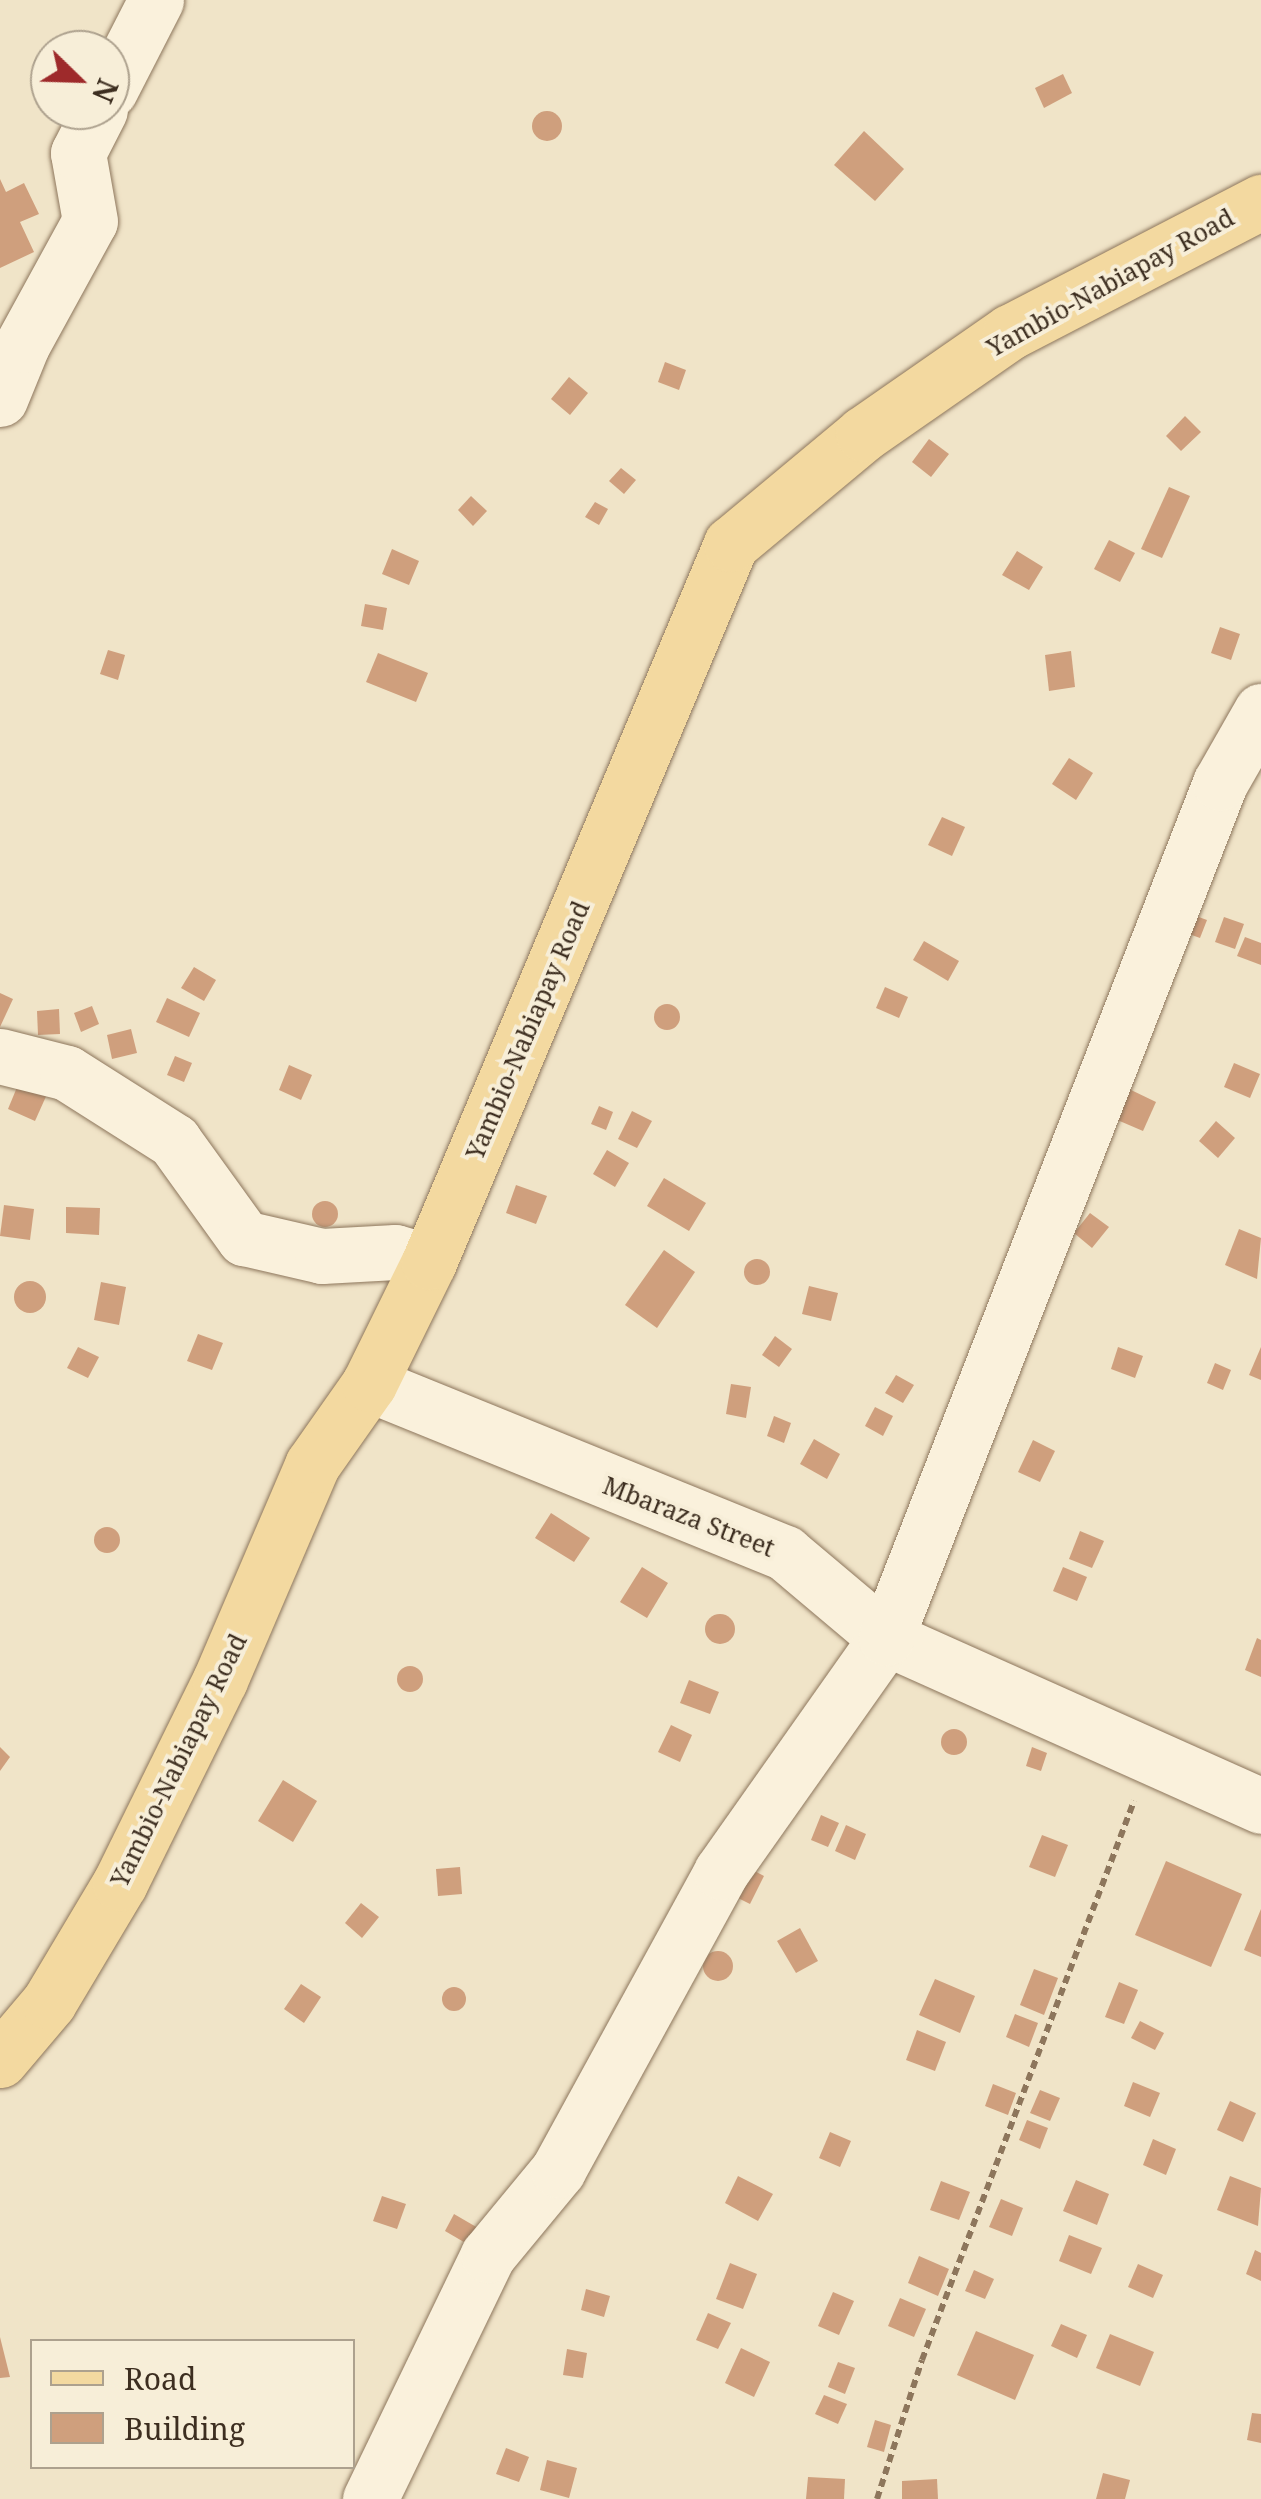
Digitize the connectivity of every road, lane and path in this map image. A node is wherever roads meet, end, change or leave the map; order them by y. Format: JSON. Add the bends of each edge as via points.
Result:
{"nodes":[{"id":1,"x":156,"y":0,"type":"edge"},
{"id":2,"x":130,"y":51,"type":"edge"},
{"id":3,"x":90,"y":130,"type":"edge"},
{"id":4,"x":1261,"y":202,"type":"edge"},
{"id":5,"x":0,"y":399,"type":"edge"},
{"id":6,"x":1261,"y":711,"type":"edge"},
{"id":7,"x":0,"y":1056,"type":"edge"},
{"id":8,"x":429,"y":1262,"type":"junction"},
{"id":9,"x":369,"y":1384,"type":"junction"},
{"id":10,"x":886,"y":1638,"type":"junction"},
{"id":11,"x":1151,"y":1756,"type":"junction"},
{"id":12,"x":1261,"y":1806,"type":"edge"},
{"id":13,"x":0,"y":2060,"type":"edge"},
{"id":14,"x":370,"y":2499,"type":"edge"},
{"id":15,"x":877,"y":2499,"type":"edge"}],
"edges":[{"from":1,"to":2,"type":"street"},
{"from":3,"to":5,"type":"street","via":[[78,154],[90,221]]},
{"from":4,"to":8,"type":"main road","name":"Yambio-Nabiapay Road","via":[[1010,332],[864,434],[731,544]]},
{"from":6,"to":10,"type":"street","via":[[1220,783]]},
{"from":7,"to":8,"type":"street","via":[[68,1073],[174,1141],[244,1238],[322,1256],[395,1252]]},
{"from":8,"to":9,"type":"main road","name":"Yambio-Nabiapay Road"},
{"from":9,"to":10,"type":"street","name":"Mbaraza Street","via":[[786,1554]]},
{"from":9,"to":13,"type":"main road","name":"Yambio-Nabiapay Road","via":[[312,1465],[220,1680],[120,1883],[49,2002]]},
{"from":10,"to":11,"type":"street","name":"Mbaraza Street"},
{"from":10,"to":14,"type":"street","via":[[721,1872],[558,2170],[488,2255]]},
{"from":11,"to":12,"type":"street","name":"Mbaraza Street"},
{"from":11,"to":15,"type":"path","via":[[922,2360]]}]}
